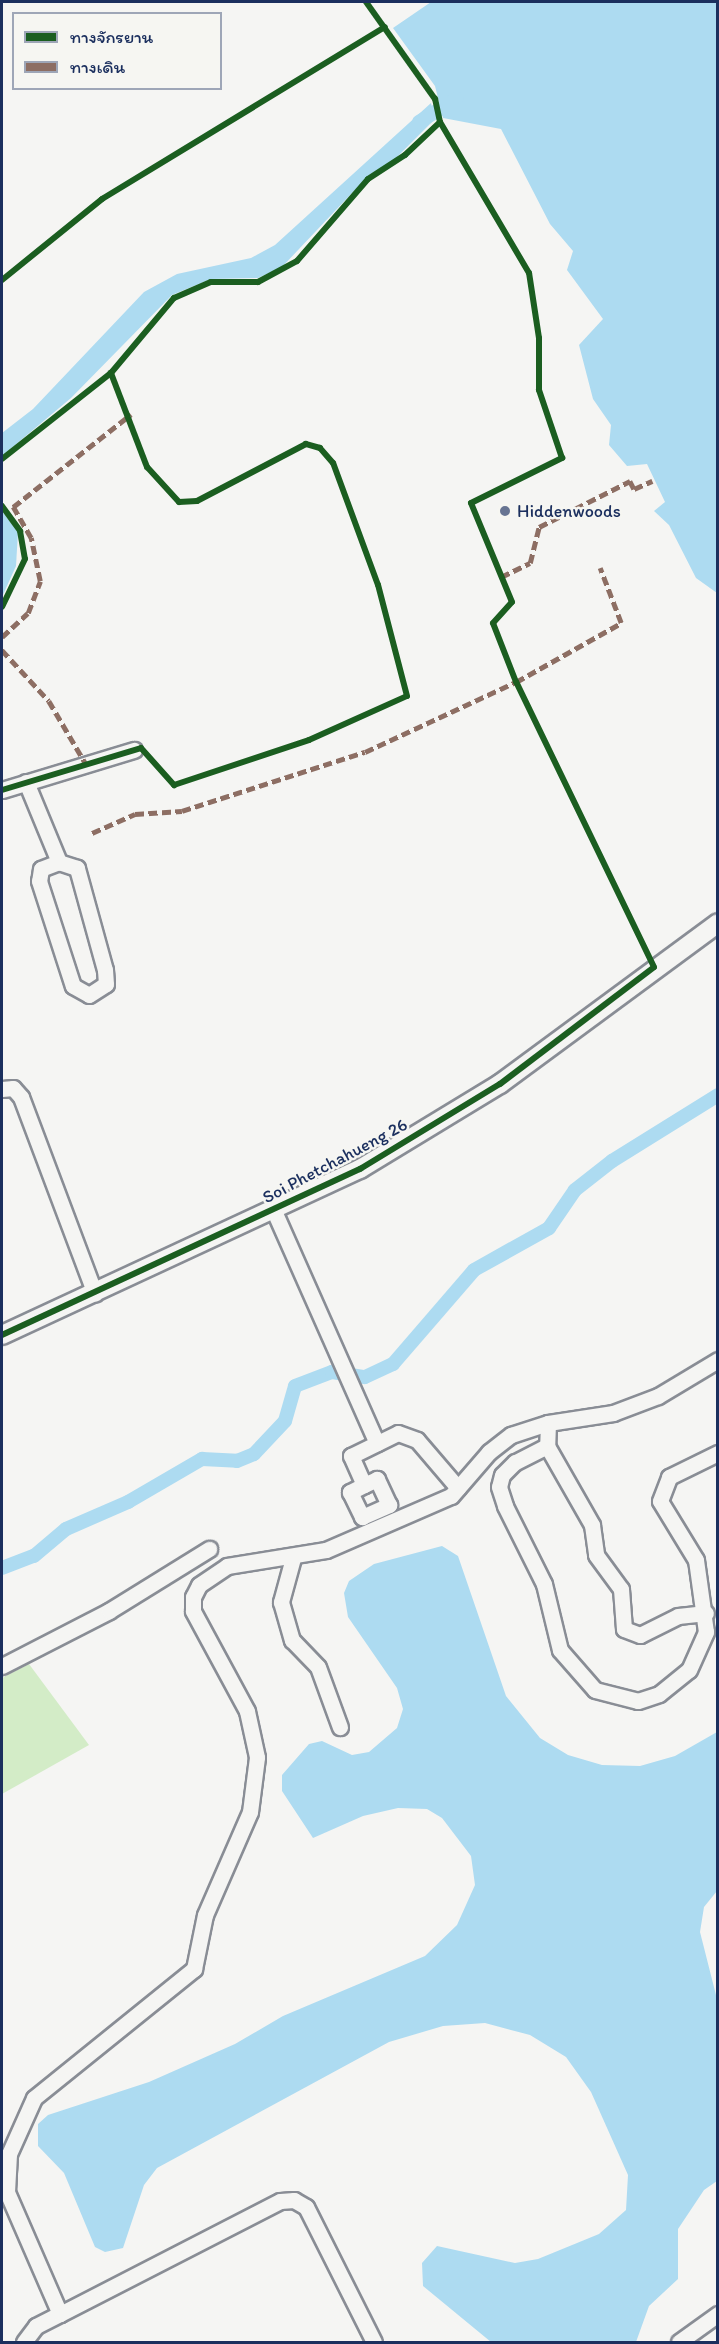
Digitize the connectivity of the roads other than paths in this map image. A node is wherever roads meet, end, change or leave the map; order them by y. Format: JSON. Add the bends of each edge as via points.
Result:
{"nodes":[{"id":1,"x":134,"y":750,"type":"dead end"},
{"id":2,"x":26,"y":782,"type":"junction"},
{"id":3,"x":2,"y":790,"type":"edge"},
{"id":4,"x":59,"y":862,"type":"junction"},
{"id":5,"x":717,"y":923,"type":"edge"},
{"id":6,"x":2,"y":1089,"type":"edge"},
{"id":7,"x":274,"y":1211,"type":"junction"},
{"id":8,"x":95,"y":1294,"type":"junction"},
{"id":9,"x":2,"y":1335,"type":"edge"},
{"id":10,"x":717,"y":1360,"type":"edge"},
{"id":11,"x":548,"y":1423,"type":"junction"},
{"id":12,"x":377,"y":1443,"type":"junction"},
{"id":13,"x":547,"y":1446,"type":"junction"},
{"id":14,"x":717,"y":1453,"type":"edge"},
{"id":15,"x":364,"y":1485,"type":"dead end"},
{"id":16,"x":458,"y":1488,"type":"junction"},
{"id":17,"x":209,"y":1549,"type":"dead end"},
{"id":18,"x":293,"y":1558,"type":"junction"},
{"id":19,"x":706,"y":1613,"type":"junction"},
{"id":20,"x":2,"y":1666,"type":"edge"},
{"id":21,"x":340,"y":1727,"type":"dead end"},
{"id":22,"x":60,"y":2314,"type":"junction"},
{"id":23,"x":717,"y":2314,"type":"edge"},
{"id":24,"x":24,"y":2343,"type":"edge"},
{"id":25,"x":374,"y":2343,"type":"edge"},
{"id":26,"x":679,"y":2343,"type":"edge"}],
"edges":[{"from":1,"to":2,"type":"street"},
{"from":2,"to":3,"type":"street"},
{"from":2,"to":4,"type":"street"},
{"from":4,"to":4,"type":"street","via":[[77,868],[105,970],[106,984],[89,995],[73,986],[39,881],[41,869]]},
{"from":5,"to":7,"type":"street","name":"Soi Phetchahueng 26","via":[[500,1084],[360,1169]]},
{"from":6,"to":8,"type":"street","via":[[13,1088],[21,1097]]},
{"from":7,"to":8,"type":"street","name":"Soi Phetchahueng 26"},
{"from":7,"to":12,"type":"street"},
{"from":8,"to":9,"type":"street","name":"Soi Phetchahueng 26"},
{"from":10,"to":11,"type":"street","via":[[658,1396],[613,1413]]},
{"from":11,"to":13,"type":"street"},
{"from":11,"to":16,"type":"street","via":[[496,1446]]},
{"from":12,"to":15,"type":"street","via":[[351,1456]]},
{"from":12,"to":16,"type":"street","via":[[408,1434]]},
{"from":13,"to":19,"type":"street","via":[[592,1525],[596,1555],[621,1589],[624,1629],[640,1635],[678,1616]]},
{"from":13,"to":19,"type":"street","via":[[514,1462],[499,1487],[544,1584],[561,1650],[577,1674],[595,1690],[622,1700],[659,1694],[689,1670],[706,1632]]},
{"from":14,"to":19,"type":"street","via":[[669,1477],[660,1502],[696,1560]]},
{"from":16,"to":18,"type":"street","via":[[326,1550]]},
{"from":17,"to":20,"type":"street","via":[[119,1605]]},
{"from":18,"to":21,"type":"street","via":[[281,1602],[292,1640],[318,1667]]},
{"from":18,"to":22,"type":"street","via":[[227,1566],[199,1585],[193,1597],[194,1611],[247,1711],[257,1757],[250,1812],[205,1916],[201,1955],[194,1969],[34,2098],[9,2154],[7,2192]]},
{"from":22,"to":24,"type":"street","via":[[36,2326]]},
{"from":22,"to":25,"type":"street","via":[[280,2201],[294,2200],[306,2207]]},
{"from":23,"to":26,"type":"street"}]}
